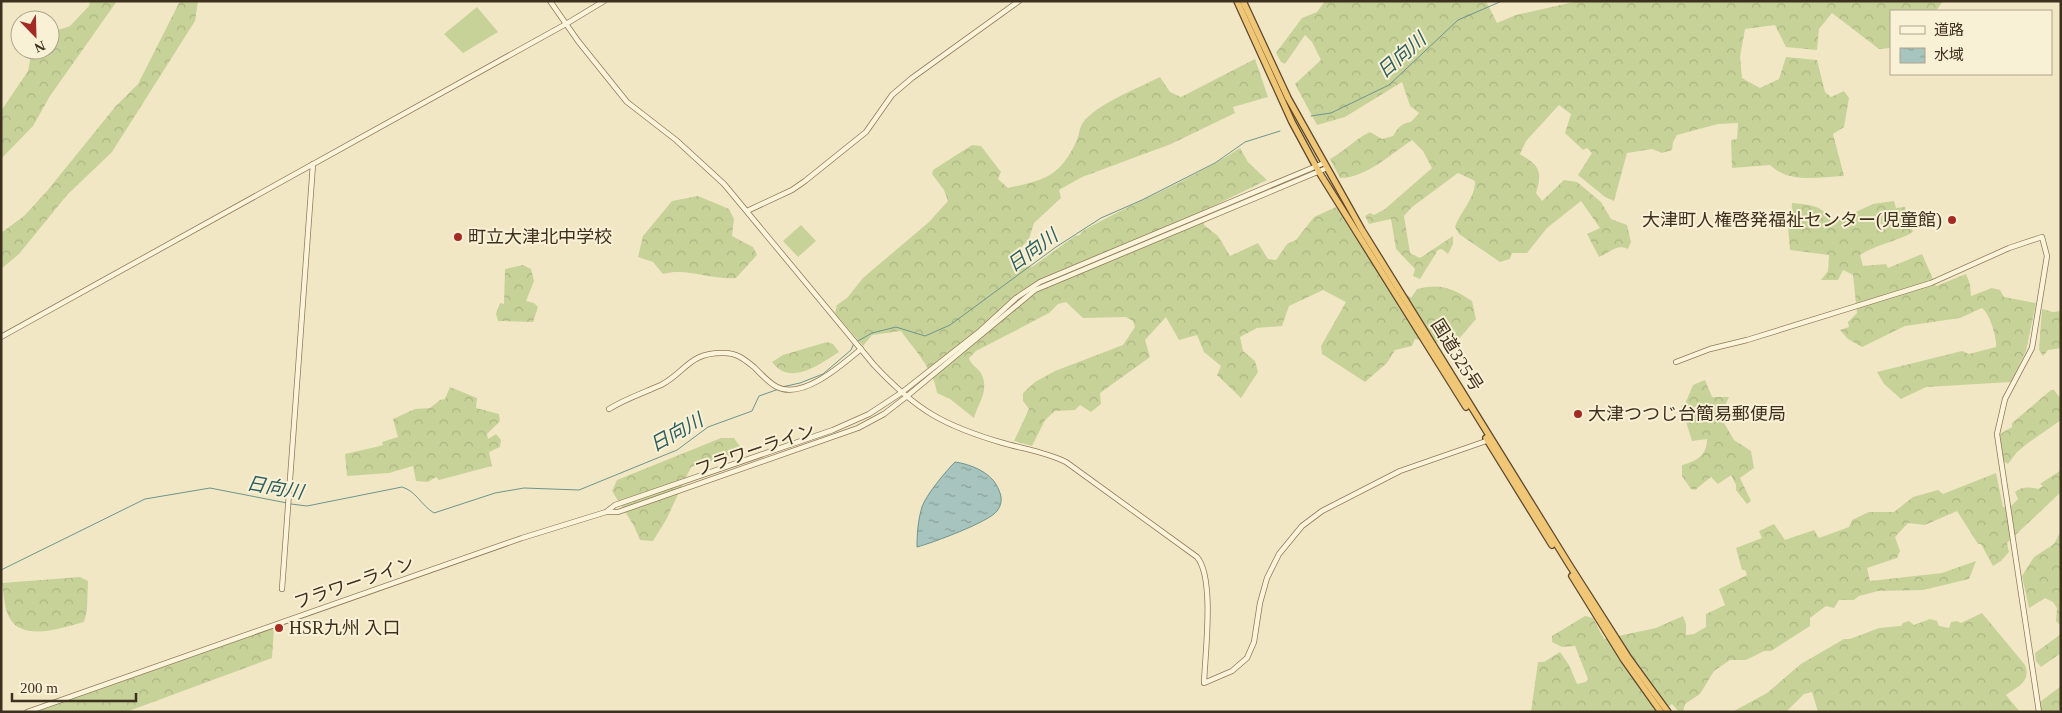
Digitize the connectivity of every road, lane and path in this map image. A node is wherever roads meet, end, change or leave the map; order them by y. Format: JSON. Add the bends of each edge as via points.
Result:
{"nodes":[{"id":1,"x":550,"y":1,"type":"edge"},
{"id":2,"x":604,"y":1,"type":"edge"},
{"id":3,"x":1019,"y":1,"type":"edge"},
{"id":4,"x":1237,"y":1,"type":"edge"},
{"id":5,"x":1243,"y":1,"type":"edge"},
{"id":6,"x":566,"y":24,"type":"junction"},
{"id":7,"x":313,"y":164,"type":"junction"},
{"id":8,"x":1326,"y":165,"type":"junction"},
{"id":9,"x":1318,"y":169,"type":"junction"},
{"id":10,"x":747,"y":211,"type":"junction"},
{"id":11,"x":1,"y":337,"type":"edge"},
{"id":12,"x":859,"y":347,"type":"junction"},
{"id":13,"x":1676,"y":362,"type":"dead end"},
{"id":14,"x":901,"y":393,"type":"junction"},
{"id":15,"x":906,"y":397,"type":"junction"},
{"id":16,"x":609,"y":409,"type":"dead end"},
{"id":17,"x":1492,"y":441,"type":"junction"},
{"id":18,"x":606,"y":512,"type":"junction"},
{"id":19,"x":282,"y":589,"type":"dead end"},
{"id":20,"x":27,"y":712,"type":"edge"},
{"id":21,"x":1661,"y":712,"type":"edge"},
{"id":22,"x":1668,"y":712,"type":"edge"},
{"id":23,"x":2039,"y":712,"type":"edge"}],
"edges":[{"from":1,"to":6,"type":"street"},
{"from":2,"to":6,"type":"street"},
{"from":3,"to":10,"type":"street","via":[[892,95],[866,132],[805,181]]},
{"from":4,"to":9,"type":"highway","name":"国道325号","via":[[1292,122]]},
{"from":5,"to":8,"type":"highway","name":"国道325号","via":[[1288,98]]},
{"from":6,"to":7,"type":"street"},
{"from":6,"to":10,"type":"street","via":[[628,102],[709,168]]},
{"from":7,"to":11,"type":"street"},
{"from":7,"to":19,"type":"street"},
{"from":8,"to":9,"type":"street"},
{"from":8,"to":17,"type":"highway","name":"国道325号"},
{"from":9,"to":14,"type":"street","name":"フラワーライン","via":[[1040,282]]},
{"from":9,"to":15,"type":"street","name":"フラワーライン","via":[[1035,290]]},
{"from":9,"to":17,"type":"highway","name":"国道325号"},
{"from":10,"to":12,"type":"street"},
{"from":12,"to":14,"type":"street"},
{"from":12,"to":16,"type":"street","via":[[818,381],[785,390],[738,355],[723,352],[707,354],[692,360],[662,384]]},
{"from":13,"to":23,"type":"street","via":[[1931,284],[2042,236],[2047,256],[2033,345],[2005,399],[1996,434]]},
{"from":14,"to":15,"type":"street"},
{"from":14,"to":18,"type":"street","name":"フラワーライン","via":[[856,421],[615,505]]},
{"from":15,"to":17,"type":"street","via":[[938,420],[1004,443],[1056,456],[1197,557],[1204,569],[1207,588],[1204,683],[1232,671],[1247,658],[1254,642],[1260,603],[1272,566],[1307,522],[1400,471]]},
{"from":15,"to":18,"type":"street","name":"フラワーライン","via":[[858,428],[618,512]]},
{"from":17,"to":21,"type":"highway","name":"国道325号","via":[[1624,660]]},
{"from":17,"to":22,"type":"highway","name":"国道325号","via":[[1628,658]]},
{"from":18,"to":20,"type":"street","name":"フラワーライン","via":[[522,538]]}]}
